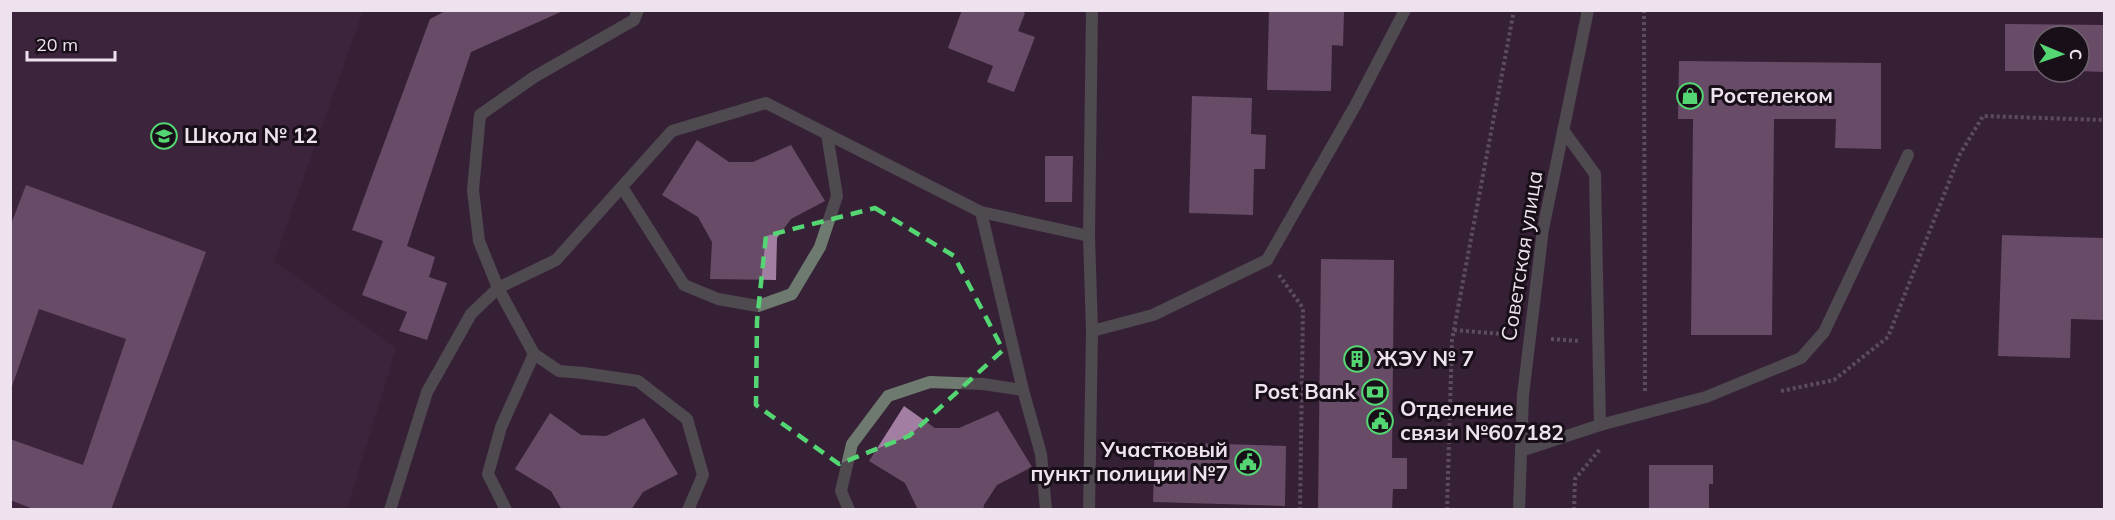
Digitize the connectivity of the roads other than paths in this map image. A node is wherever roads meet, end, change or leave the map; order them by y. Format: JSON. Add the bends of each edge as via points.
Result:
{"nodes":[{"id":1,"x":638,"y":10,"type":"edge"},
{"id":2,"x":1092,"y":10,"type":"edge"},
{"id":3,"x":1405,"y":10,"type":"edge"},
{"id":4,"x":1588,"y":10,"type":"edge"},
{"id":5,"x":1563,"y":130,"type":"junction"},
{"id":6,"x":827,"y":134,"type":"junction"},
{"id":7,"x":1908,"y":154,"type":"dead end"},
{"id":8,"x":622,"y":187,"type":"junction"},
{"id":9,"x":981,"y":212,"type":"junction"},
{"id":10,"x":1089,"y":236,"type":"junction"},
{"id":11,"x":498,"y":288,"type":"junction"},
{"id":12,"x":1092,"y":331,"type":"junction"},
{"id":13,"x":534,"y":354,"type":"junction"},
{"id":14,"x":1023,"y":390,"type":"junction"},
{"id":15,"x":1600,"y":425,"type":"junction"},
{"id":16,"x":1521,"y":451,"type":"junction"},
{"id":17,"x":390,"y":510,"type":"edge"},
{"id":18,"x":506,"y":510,"type":"edge"},
{"id":19,"x":688,"y":510,"type":"edge"},
{"id":20,"x":849,"y":510,"type":"edge"},
{"id":21,"x":1046,"y":510,"type":"edge"},
{"id":22,"x":1089,"y":510,"type":"edge"},
{"id":23,"x":1520,"y":510,"type":"edge"}],
"edges":[{"from":1,"to":11,"type":"street","via":[[634,20],[534,77],[480,115],[473,190],[479,241]]},
{"from":2,"to":10,"type":"street"},
{"from":3,"to":12,"type":"street","via":[[1267,260],[1153,315]]},
{"from":4,"to":5,"type":"street","name":"Советская улица"},
{"from":5,"to":15,"type":"street","via":[[1595,174]]},
{"from":5,"to":16,"type":"street","name":"Советская улица","via":[[1543,229],[1522,395]]},
{"from":6,"to":8,"type":"street","via":[[766,103],[672,131]]},
{"from":6,"to":8,"type":"street","via":[[837,196],[820,247],[792,294],[758,306],[718,299],[684,285]]},
{"from":6,"to":9,"type":"street"},
{"from":7,"to":15,"type":"street","via":[[1824,332],[1801,358],[1706,397]]},
{"from":8,"to":11,"type":"street","via":[[556,260]]},
{"from":9,"to":10,"type":"street"},
{"from":9,"to":14,"type":"street"},
{"from":10,"to":12,"type":"street"},
{"from":11,"to":13,"type":"street"},
{"from":11,"to":17,"type":"street","via":[[471,314],[426,392]]},
{"from":12,"to":22,"type":"street"},
{"from":13,"to":18,"type":"street","via":[[501,427],[489,474]]},
{"from":13,"to":19,"type":"street","via":[[559,371],[638,381],[687,419],[703,475]]},
{"from":14,"to":20,"type":"street","via":[[930,382],[888,396],[852,444],[841,491]]},
{"from":14,"to":21,"type":"street","via":[[1041,454]]},
{"from":15,"to":16,"type":"street"},
{"from":16,"to":23,"type":"street","name":"Советская улица"}]}
